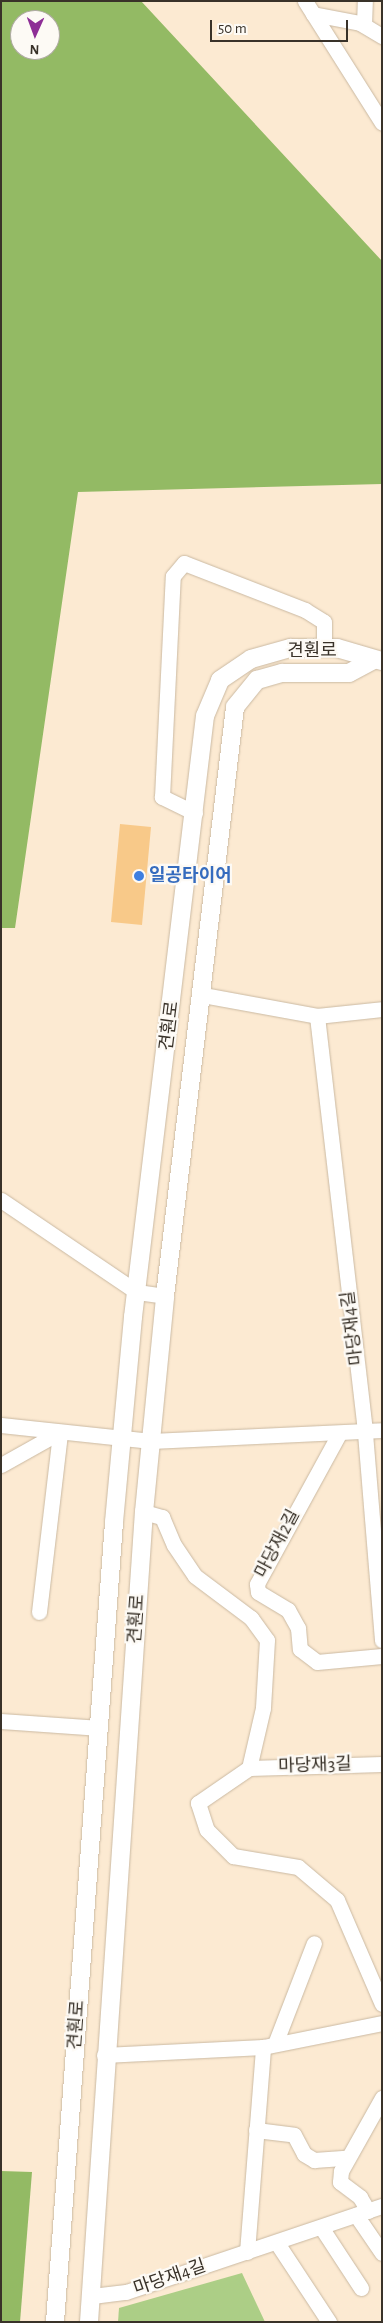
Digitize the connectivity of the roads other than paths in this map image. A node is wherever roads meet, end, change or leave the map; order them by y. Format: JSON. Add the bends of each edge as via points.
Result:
{"nodes":[{"id":1,"x":365,"y":1,"type":"edge"},
{"id":2,"x":309,"y":8,"type":"edge"},
{"id":3,"x":364,"y":25,"type":"junction"},
{"id":4,"x":382,"y":36,"type":"edge"},
{"id":5,"x":382,"y":123,"type":"edge"},
{"id":6,"x":324,"y":648,"type":"junction"},
{"id":7,"x":377,"y":661,"type":"edge"},
{"id":8,"x":195,"y":813,"type":"junction"},
{"id":9,"x":203,"y":995,"type":"junction"},
{"id":10,"x":382,"y":1009,"type":"edge"},
{"id":11,"x":317,"y":1016,"type":"junction"},
{"id":12,"x":1,"y":1200,"type":"edge"},
{"id":13,"x":137,"y":1292,"type":"junction"},
{"id":14,"x":165,"y":1296,"type":"junction"},
{"id":15,"x":1,"y":1425,"type":"edge"},
{"id":16,"x":382,"y":1430,"type":"edge"},
{"id":17,"x":60,"y":1432,"type":"junction"},
{"id":18,"x":365,"y":1433,"type":"junction"},
{"id":19,"x":339,"y":1434,"type":"junction"},
{"id":20,"x":123,"y":1438,"type":"junction"},
{"id":21,"x":151,"y":1441,"type":"junction"},
{"id":22,"x":1,"y":1465,"type":"edge"},
{"id":23,"x":144,"y":1512,"type":"junction"},
{"id":24,"x":39,"y":1612,"type":"dead end"},
{"id":25,"x":382,"y":1640,"type":"edge"},
{"id":26,"x":382,"y":1656,"type":"edge"},
{"id":27,"x":1,"y":1721,"type":"edge"},
{"id":28,"x":100,"y":1728,"type":"junction"},
{"id":29,"x":382,"y":1764,"type":"edge"},
{"id":30,"x":249,"y":1768,"type":"junction"},
{"id":31,"x":314,"y":1943,"type":"dead end"},
{"id":32,"x":382,"y":2004,"type":"edge"},
{"id":33,"x":382,"y":2023,"type":"edge"},
{"id":34,"x":269,"y":2045,"type":"junction"},
{"id":35,"x":104,"y":2055,"type":"junction"},
{"id":36,"x":382,"y":2098,"type":"edge"},
{"id":37,"x":256,"y":2130,"type":"junction"},
{"id":38,"x":346,"y":2158,"type":"junction"},
{"id":39,"x":369,"y":2211,"type":"edge"},
{"id":40,"x":321,"y":2227,"type":"junction"},
{"id":41,"x":277,"y":2243,"type":"junction"},
{"id":42,"x":247,"y":2252,"type":"junction"},
{"id":43,"x":382,"y":2253,"type":"edge"},
{"id":44,"x":361,"y":2288,"type":"dead end"},
{"id":45,"x":92,"y":2296,"type":"junction"},
{"id":46,"x":55,"y":2322,"type":"edge"},
{"id":47,"x":89,"y":2322,"type":"edge"},
{"id":48,"x":328,"y":2322,"type":"edge"}],
"edges":[{"from":1,"to":3,"type":"street"},
{"from":2,"to":3,"type":"street"},
{"from":2,"to":5,"type":"street"},
{"from":3,"to":4,"type":"street"},
{"from":6,"to":7,"type":"street","name":"견훤로"},
{"from":6,"to":8,"type":"street","name":"견훤로","via":[[290,648],[251,659],[220,680],[205,716]]},
{"from":6,"to":8,"type":"street","via":[[324,622],[305,610],[184,562],[173,576],[162,797]]},
{"from":7,"to":9,"type":"street","name":"견훤로","via":[[349,673],[282,673],[257,680],[235,707]]},
{"from":8,"to":13,"type":"street","name":"견훤로"},
{"from":9,"to":11,"type":"street"},
{"from":9,"to":14,"type":"street","name":"견훤로"},
{"from":10,"to":11,"type":"street"},
{"from":11,"to":18,"type":"street","name":"마당재4길"},
{"from":12,"to":13,"type":"street"},
{"from":13,"to":14,"type":"street"},
{"from":13,"to":20,"type":"street","name":"견훤로"},
{"from":14,"to":21,"type":"street","name":"견훤로"},
{"from":15,"to":17,"type":"street"},
{"from":16,"to":18,"type":"street"},
{"from":17,"to":20,"type":"street"},
{"from":17,"to":22,"type":"street"},
{"from":17,"to":24,"type":"street"},
{"from":18,"to":19,"type":"street"},
{"from":18,"to":25,"type":"street","name":"마당재4길"},
{"from":19,"to":21,"type":"street"},
{"from":19,"to":26,"type":"street","name":"마당재2길","via":[[256,1584],[258,1592],[288,1610],[298,1628],[300,1649],[317,1662]]},
{"from":20,"to":21,"type":"street"},
{"from":20,"to":28,"type":"street","name":"견훤로"},
{"from":21,"to":23,"type":"street","name":"견훤로"},
{"from":23,"to":30,"type":"street","name":"마당재3길","via":[[162,1517],[195,1576],[251,1618],[267,1640],[263,1708]]},
{"from":23,"to":35,"type":"street","name":"견훤로"},
{"from":27,"to":28,"type":"street"},
{"from":28,"to":46,"type":"street","name":"견훤로"},
{"from":29,"to":30,"type":"street","name":"마당재3길"},
{"from":30,"to":32,"type":"street","via":[[198,1803],[207,1830],[233,1856],[298,1867],[337,1900]]},
{"from":31,"to":34,"type":"street"},
{"from":33,"to":34,"type":"street"},
{"from":34,"to":35,"type":"street","name":"견훤로"},
{"from":34,"to":37,"type":"street"},
{"from":35,"to":45,"type":"street","name":"견훤로"},
{"from":36,"to":38,"type":"street"},
{"from":37,"to":38,"type":"street","via":[[294,2135],[304,2154],[314,2160]]},
{"from":37,"to":42,"type":"street"},
{"from":38,"to":39,"type":"street","via":[[340,2182],[360,2198]]},
{"from":39,"to":40,"type":"street","name":"마당재4길"},
{"from":39,"to":43,"type":"street"},
{"from":40,"to":41,"type":"street","name":"마당재4길"},
{"from":40,"to":44,"type":"street"},
{"from":41,"to":42,"type":"street","name":"마당재4길"},
{"from":41,"to":48,"type":"street"},
{"from":42,"to":45,"type":"street","name":"마당재4길","via":[[126,2292]]},
{"from":45,"to":47,"type":"street","name":"견훤로"}]}
